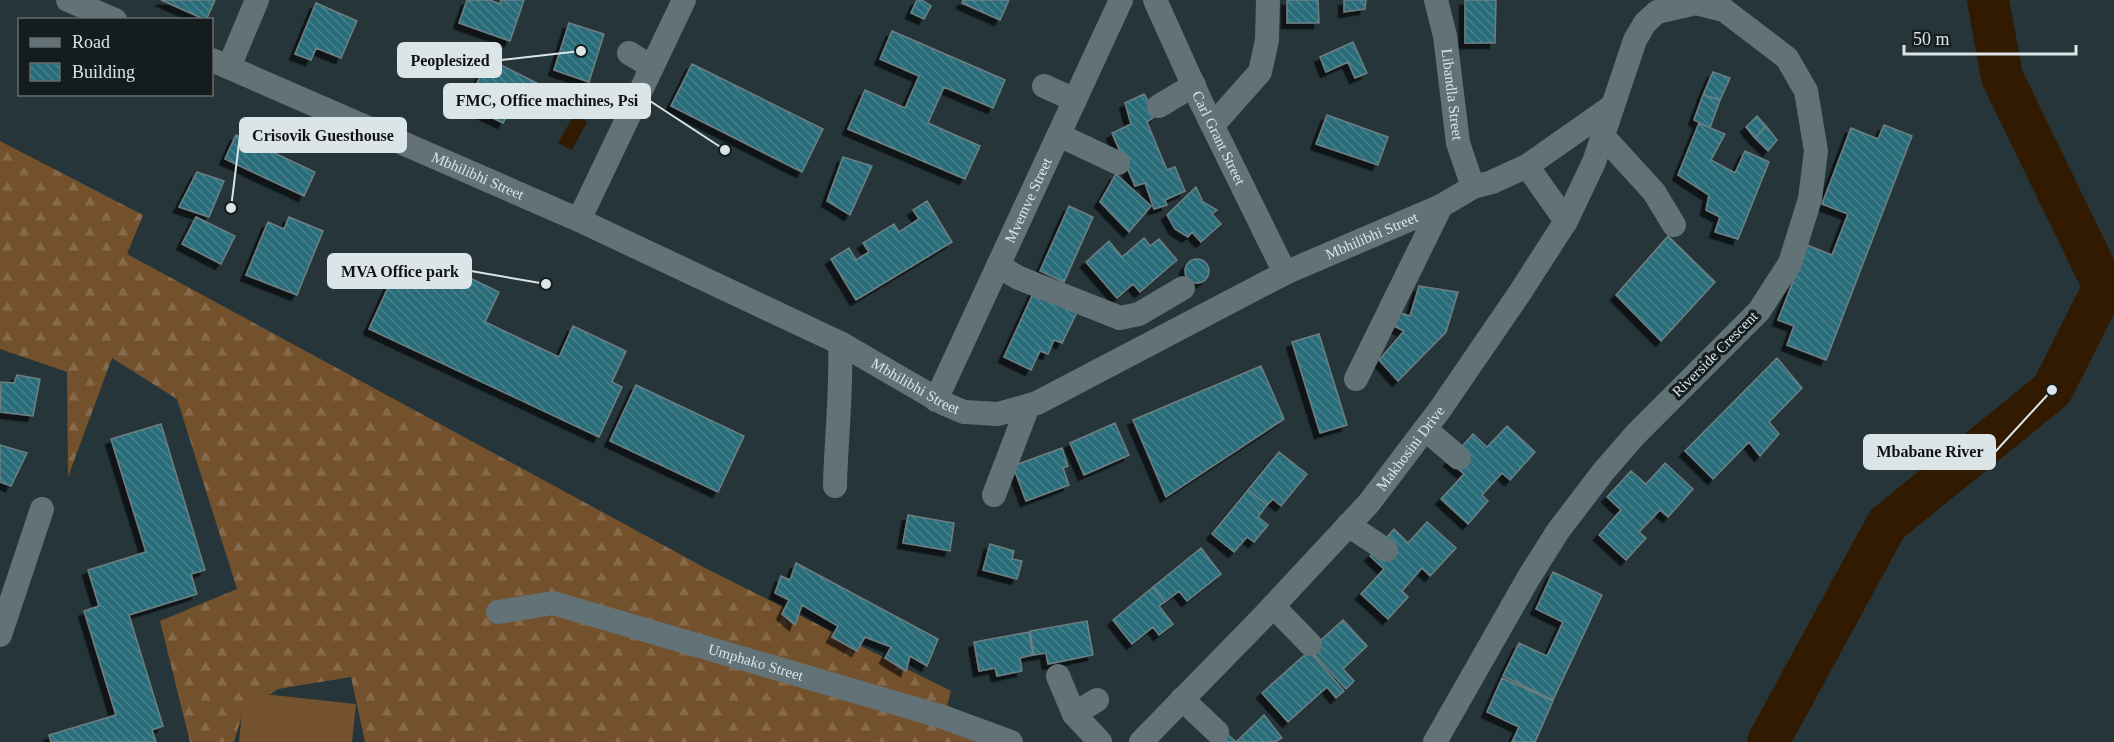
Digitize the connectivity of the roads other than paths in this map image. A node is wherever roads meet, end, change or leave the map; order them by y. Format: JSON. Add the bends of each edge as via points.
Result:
{"nodes":[{"id":1,"x":68,"y":0,"type":"edge"},
{"id":2,"x":257,"y":0,"type":"edge"},
{"id":3,"x":684,"y":0,"type":"edge"},
{"id":4,"x":1121,"y":0,"type":"edge"},
{"id":5,"x":1155,"y":0,"type":"edge"},
{"id":6,"x":1268,"y":0,"type":"edge"},
{"id":7,"x":1436,"y":0,"type":"edge"},
{"id":8,"x":110,"y":18,"type":"edge"},
{"id":9,"x":629,"y":53,"type":"dead end"},
{"id":10,"x":220,"y":64,"type":"edge"},
{"id":11,"x":652,"y":67,"type":"junction"},
{"id":12,"x":1194,"y":85,"type":"junction"},
{"id":13,"x":1044,"y":86,"type":"dead end"},
{"id":14,"x":1075,"y":100,"type":"junction"},
{"id":15,"x":1159,"y":106,"type":"dead end"},
{"id":16,"x":1611,"y":107,"type":"junction"},
{"id":17,"x":1213,"y":125,"type":"junction"},
{"id":18,"x":1059,"y":135,"type":"junction"},
{"id":19,"x":1602,"y":135,"type":"junction"},
{"id":20,"x":1118,"y":163,"type":"dead end"},
{"id":21,"x":1527,"y":166,"type":"junction"},
{"id":22,"x":1473,"y":187,"type":"junction"},
{"id":23,"x":1441,"y":206,"type":"junction"},
{"id":24,"x":579,"y":220,"type":"junction"},
{"id":25,"x":1566,"y":221,"type":"junction"},
{"id":26,"x":1674,"y":225,"type":"dead end"},
{"id":27,"x":998,"y":266,"type":"junction"},
{"id":28,"x":1285,"y":273,"type":"junction"},
{"id":29,"x":1183,"y":288,"type":"dead end"},
{"id":30,"x":840,"y":343,"type":"junction"},
{"id":31,"x":1356,"y":379,"type":"dead end"},
{"id":32,"x":936,"y":400,"type":"junction"},
{"id":33,"x":1028,"y":406,"type":"junction"},
{"id":34,"x":1425,"y":429,"type":"junction"},
{"id":35,"x":1459,"y":458,"type":"dead end"},
{"id":36,"x":835,"y":486,"type":"dead end"},
{"id":37,"x":994,"y":495,"type":"dead end"},
{"id":38,"x":42,"y":508,"type":"dead end"},
{"id":39,"x":1348,"y":525,"type":"junction"},
{"id":40,"x":1386,"y":550,"type":"dead end"},
{"id":41,"x":1273,"y":606,"type":"junction"},
{"id":42,"x":498,"y":612,"type":"dead end"},
{"id":43,"x":0,"y":635,"type":"edge"},
{"id":44,"x":1310,"y":644,"type":"dead end"},
{"id":45,"x":1058,"y":676,"type":"dead end"},
{"id":46,"x":1182,"y":699,"type":"junction"},
{"id":47,"x":1097,"y":700,"type":"dead end"},
{"id":48,"x":1074,"y":714,"type":"junction"},
{"id":49,"x":1217,"y":732,"type":"dead end"},
{"id":50,"x":1011,"y":742,"type":"edge"},
{"id":51,"x":1100,"y":742,"type":"edge"},
{"id":52,"x":1141,"y":742,"type":"edge"},
{"id":53,"x":1435,"y":742,"type":"edge"}],
"edges":[{"from":1,"to":8,"type":"street"},
{"from":2,"to":10,"type":"street"},
{"from":3,"to":11,"type":"street"},
{"from":4,"to":14,"type":"street","name":"Mvemve Street"},
{"from":5,"to":12,"type":"street","name":"Carl Grant Street"},
{"from":6,"to":17,"type":"street","via":[[1268,40],[1260,72]]},
{"from":7,"to":22,"type":"street","name":"Libandla Street","via":[[1445,36],[1458,143]]},
{"from":9,"to":11,"type":"street"},
{"from":10,"to":24,"type":"street","name":"Mbhilibhi Street"},
{"from":11,"to":24,"type":"street"},
{"from":12,"to":15,"type":"street"},
{"from":12,"to":17,"type":"street","name":"Carl Grant Street"},
{"from":13,"to":14,"type":"street"},
{"from":14,"to":18,"type":"street","name":"Mvemve Street"},
{"from":16,"to":19,"type":"street","name":"Makhosini Drive"},
{"from":16,"to":21,"type":"street","name":"Mbhilibhi Street"},
{"from":16,"to":53,"type":"street","name":"Riverside Crescent","via":[[1635,40],[1657,12],[1696,3],[1724,10],[1787,58],[1806,91],[1816,151],[1810,199],[1790,263],[1759,311],[1635,435],[1558,531]]},
{"from":17,"to":28,"type":"street","name":"Carl Grant Street"},
{"from":18,"to":20,"type":"street"},
{"from":18,"to":27,"type":"street","name":"Mvemve Street"},
{"from":19,"to":25,"type":"street","name":"Makhosini Drive","via":[[1594,162]]},
{"from":19,"to":26,"type":"street","via":[[1654,192]]},
{"from":21,"to":22,"type":"street","name":"Mbhilibhi Street"},
{"from":21,"to":25,"type":"street"},
{"from":22,"to":23,"type":"street","name":"Mbhilibhi Street"},
{"from":23,"to":28,"type":"street","name":"Mbhilibhi Street"},
{"from":23,"to":31,"type":"street"},
{"from":24,"to":30,"type":"street","name":"Mbhilibhi Street"},
{"from":25,"to":34,"type":"street","name":"Makhosini Drive"},
{"from":27,"to":29,"type":"street","via":[[1120,318],[1139,314]]},
{"from":27,"to":32,"type":"street","name":"Mvemve Street"},
{"from":28,"to":33,"type":"street","name":"Mbhilibhi Street"},
{"from":30,"to":32,"type":"street","name":"Mbhilibhi Street"},
{"from":30,"to":36,"type":"street","via":[[842,381]]},
{"from":32,"to":33,"type":"street","name":"Mbhilibhi Street","via":[[964,411],[998,414]]},
{"from":33,"to":37,"type":"street"},
{"from":34,"to":35,"type":"street"},
{"from":34,"to":39,"type":"street","name":"Makhosini Drive"},
{"from":38,"to":43,"type":"street"},
{"from":39,"to":40,"type":"street"},
{"from":39,"to":41,"type":"street","name":"Makhosini Drive"},
{"from":41,"to":44,"type":"street"},
{"from":41,"to":46,"type":"street","name":"Makhosini Drive"},
{"from":42,"to":50,"type":"street","name":"Umphako Street","via":[[553,603],[943,717]]},
{"from":45,"to":48,"type":"street"},
{"from":46,"to":49,"type":"street"},
{"from":46,"to":52,"type":"street","name":"Makhosini Drive"},
{"from":47,"to":48,"type":"street"},
{"from":48,"to":51,"type":"street"}]}
